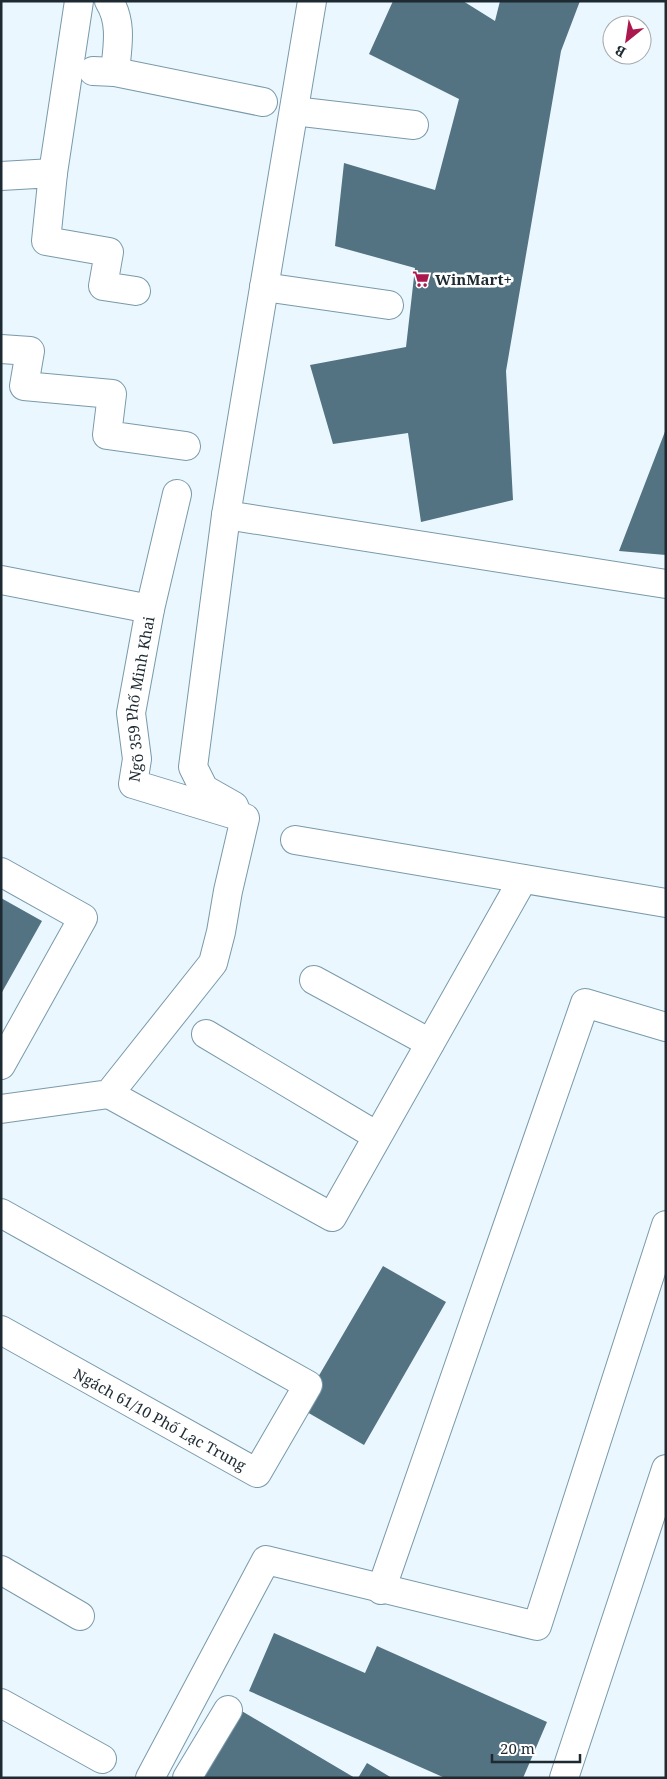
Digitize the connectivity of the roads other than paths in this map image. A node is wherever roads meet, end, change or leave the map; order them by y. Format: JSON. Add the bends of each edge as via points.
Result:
{"nodes":[{"id":1,"x":79,"y":1,"type":"edge"},
{"id":2,"x":110,"y":1,"type":"edge"},
{"id":3,"x":312,"y":1,"type":"edge"},
{"id":4,"x":263,"y":102,"type":"dead end"},
{"id":5,"x":294,"y":111,"type":"junction"},
{"id":6,"x":414,"y":125,"type":"dead end"},
{"id":7,"x":53,"y":173,"type":"junction"},
{"id":8,"x":1,"y":176,"type":"edge"},
{"id":9,"x":264,"y":287,"type":"junction"},
{"id":10,"x":136,"y":290,"type":"dead end"},
{"id":11,"x":389,"y":305,"type":"dead end"},
{"id":12,"x":1,"y":349,"type":"edge"},
{"id":13,"x":186,"y":446,"type":"dead end"},
{"id":14,"x":177,"y":494,"type":"dead end"},
{"id":15,"x":226,"y":515,"type":"junction"},
{"id":16,"x":1,"y":580,"type":"edge"},
{"id":17,"x":666,"y":584,"type":"edge"},
{"id":18,"x":150,"y":610,"type":"junction"},
{"id":19,"x":238,"y":816,"type":"junction"},
{"id":20,"x":295,"y":840,"type":"dead end"},
{"id":21,"x":1,"y":872,"type":"edge"},
{"id":22,"x":523,"y":879,"type":"junction"},
{"id":23,"x":666,"y":903,"type":"edge"},
{"id":24,"x":314,"y":980,"type":"dead end"},
{"id":25,"x":666,"y":1027,"type":"edge"},
{"id":26,"x":206,"y":1034,"type":"dead end"},
{"id":27,"x":430,"y":1043,"type":"junction"},
{"id":28,"x":1,"y":1065,"type":"edge"},
{"id":29,"x":110,"y":1094,"type":"junction"},
{"id":30,"x":1,"y":1109,"type":"edge"},
{"id":31,"x":377,"y":1136,"type":"junction"},
{"id":32,"x":1,"y":1213,"type":"edge"},
{"id":33,"x":666,"y":1225,"type":"edge"},
{"id":34,"x":1,"y":1330,"type":"edge"},
{"id":35,"x":666,"y":1469,"type":"edge"},
{"id":36,"x":1,"y":1570,"type":"edge"},
{"id":37,"x":380,"y":1590,"type":"junction"},
{"id":38,"x":80,"y":1616,"type":"dead end"},
{"id":39,"x":1,"y":1704,"type":"edge"},
{"id":40,"x":228,"y":1710,"type":"dead end"},
{"id":41,"x":102,"y":1759,"type":"dead end"},
{"id":42,"x":150,"y":1778,"type":"edge"},
{"id":43,"x":188,"y":1778,"type":"edge"},
{"id":44,"x":564,"y":1778,"type":"edge"}],
"edges":[{"from":1,"to":7,"type":"street"},
{"from":2,"to":4,"type":"street","via":[[116,12],[118,39],[104,72]]},
{"from":3,"to":5,"type":"street"},
{"from":5,"to":6,"type":"street"},
{"from":5,"to":9,"type":"street"},
{"from":7,"to":8,"type":"street"},
{"from":7,"to":10,"type":"street","via":[[46,241],[108,252],[103,286]]},
{"from":9,"to":11,"type":"street"},
{"from":9,"to":15,"type":"street"},
{"from":12,"to":13,"type":"street","via":[[30,351],[24,386],[112,394],[107,435]]},
{"from":14,"to":18,"type":"street"},
{"from":15,"to":17,"type":"street"},
{"from":15,"to":19,"type":"street","via":[[193,767],[204,790],[234,806]]},
{"from":16,"to":18,"type":"street","name":"Ngõ 359 Phố Minh Khai"},
{"from":18,"to":19,"type":"street","name":"Ngõ 359 Phố Minh Khai","via":[[132,713],[138,759],[134,784]]},
{"from":19,"to":29,"type":"street","via":[[245,818],[213,963]]},
{"from":20,"to":22,"type":"street"},
{"from":21,"to":28,"type":"street","via":[[83,918]]},
{"from":22,"to":23,"type":"street"},
{"from":22,"to":27,"type":"street"},
{"from":24,"to":27,"type":"street"},
{"from":25,"to":37,"type":"street","via":[[585,1003]]},
{"from":26,"to":31,"type":"street"},
{"from":27,"to":31,"type":"street"},
{"from":29,"to":30,"type":"street"},
{"from":29,"to":31,"type":"street","via":[[332,1217]]},
{"from":32,"to":34,"type":"street","name":"Ngách 61/10 Phố Lạc Trung","via":[[308,1385],[257,1473]]},
{"from":33,"to":37,"type":"street","via":[[537,1626]]},
{"from":35,"to":44,"type":"street"},
{"from":36,"to":38,"type":"street"},
{"from":37,"to":42,"type":"street","via":[[266,1560]]},
{"from":39,"to":41,"type":"street"},
{"from":40,"to":43,"type":"street"}]}
